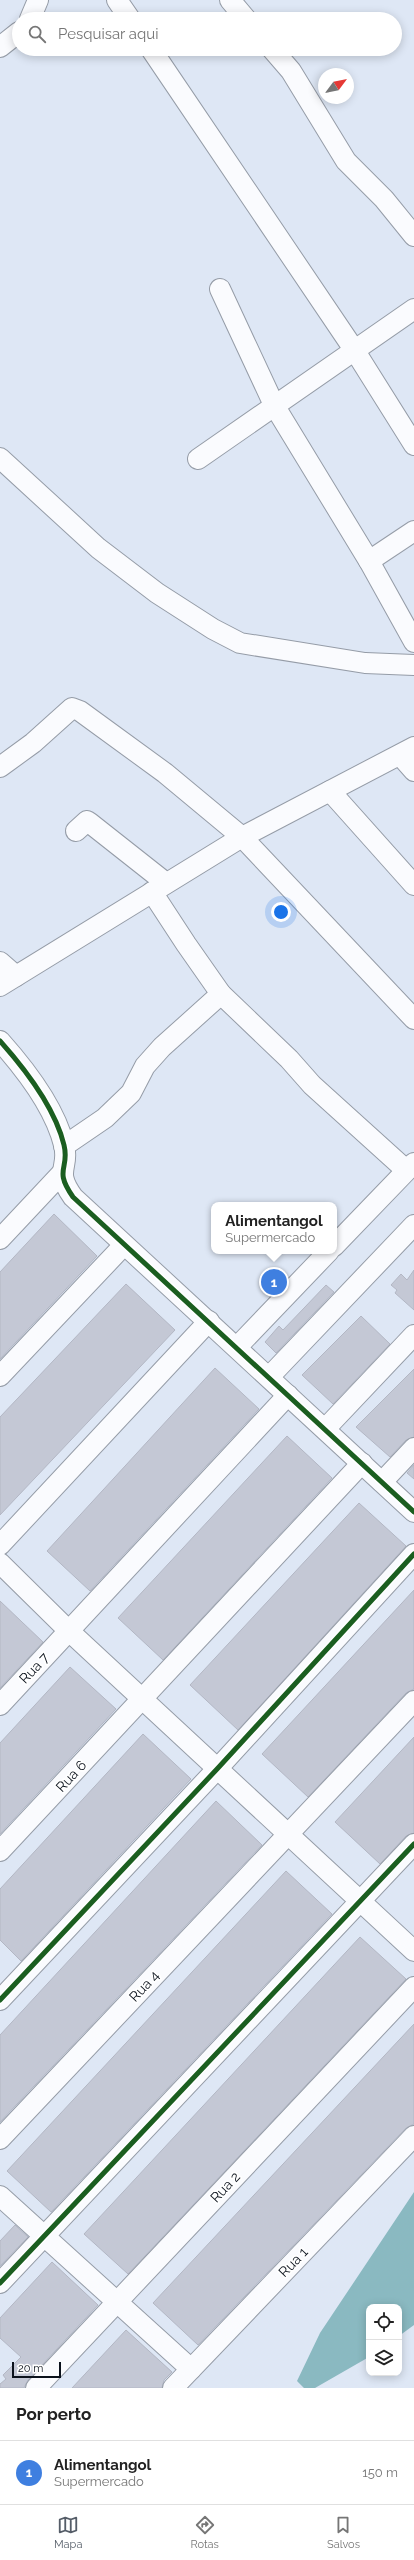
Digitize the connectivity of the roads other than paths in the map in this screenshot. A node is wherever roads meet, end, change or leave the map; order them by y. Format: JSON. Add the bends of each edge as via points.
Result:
{"nodes":[{"id":1,"x":38,"y":0,"type":"edge"},
{"id":2,"x":117,"y":0,"type":"edge"},
{"id":3,"x":230,"y":0,"type":"edge"},
{"id":4,"x":33,"y":12,"type":"edge"},
{"id":5,"x":125,"y":12,"type":"edge"},
{"id":6,"x":240,"y":12,"type":"edge"},
{"id":7,"x":12,"y":38,"type":"edge"},
{"id":8,"x":0,"y":47,"type":"edge"},
{"id":9,"x":156,"y":56,"type":"edge"},
{"id":10,"x":278,"y":56,"type":"edge"},
{"id":11,"x":414,"y":236,"type":"edge"},
{"id":12,"x":220,"y":288,"type":"dead end"},
{"id":13,"x":414,"y":309,"type":"edge"},
{"id":14,"x":355,"y":352,"type":"junction"},
{"id":15,"x":274,"y":405,"type":"junction"},
{"id":16,"x":414,"y":445,"type":"edge"},
{"id":17,"x":0,"y":458,"type":"edge"},
{"id":18,"x":198,"y":459,"type":"dead end"},
{"id":19,"x":414,"y":531,"type":"edge"},
{"id":20,"x":369,"y":561,"type":"junction"},
{"id":21,"x":414,"y":642,"type":"edge"},
{"id":22,"x":414,"y":664,"type":"edge"},
{"id":23,"x":407,"y":751,"type":"edge"},
{"id":24,"x":0,"y":766,"type":"edge"},
{"id":25,"x":414,"y":771,"type":"edge"},
{"id":26,"x":330,"y":791,"type":"junction"},
{"id":27,"x":76,"y":831,"type":"dead end"},
{"id":28,"x":242,"y":837,"type":"junction"},
{"id":29,"x":414,"y":885,"type":"edge"},
{"id":30,"x":159,"y":888,"type":"junction"},
{"id":31,"x":0,"y":962,"type":"edge"},
{"id":32,"x":8,"y":981,"type":"edge"},
{"id":33,"x":221,"y":994,"type":"junction"},
{"id":34,"x":414,"y":1019,"type":"edge"},
{"id":35,"x":0,"y":1041,"type":"edge"},
{"id":36,"x":64,"y":1146,"type":"junction"},
{"id":37,"x":410,"y":1167,"type":"edge"},
{"id":38,"x":61,"y":1174,"type":"junction"},
{"id":39,"x":414,"y":1225,"type":"edge"},
{"id":40,"x":0,"y":1239,"type":"edge"},
{"id":41,"x":337,"y":1243,"type":"edge"},
{"id":42,"x":124,"y":1244,"type":"junction"},
{"id":43,"x":326,"y":1254,"type":"edge"},
{"id":44,"x":209,"y":1321,"type":"junction"},
{"id":45,"x":414,"y":1335,"type":"edge"},
{"id":46,"x":237,"y":1347,"type":"junction"},
{"id":47,"x":0,"y":1376,"type":"edge"},
{"id":48,"x":269,"y":1377,"type":"junction"},
{"id":49,"x":288,"y":1395,"type":"junction"},
{"id":50,"x":325,"y":1429,"type":"junction"},
{"id":51,"x":414,"y":1448,"type":"edge"},
{"id":52,"x":362,"y":1463,"type":"junction"},
{"id":53,"x":382,"y":1482,"type":"junction"},
{"id":54,"x":414,"y":1512,"type":"edge"},
{"id":55,"x":0,"y":1546,"type":"edge"},
{"id":56,"x":414,"y":1554,"type":"edge"},
{"id":57,"x":0,"y":1564,"type":"edge"},
{"id":58,"x":69,"y":1631,"type":"junction"},
{"id":59,"x":142,"y":1700,"type":"junction"},
{"id":60,"x":414,"y":1701,"type":"edge"},
{"id":61,"x":0,"y":1705,"type":"edge"},
{"id":62,"x":218,"y":1768,"type":"junction"},
{"id":63,"x":288,"y":1832,"type":"junction"},
{"id":64,"x":414,"y":1844,"type":"edge"},
{"id":65,"x":0,"y":1851,"type":"edge"},
{"id":66,"x":360,"y":1901,"type":"junction"},
{"id":67,"x":414,"y":1951,"type":"edge"},
{"id":68,"x":414,"y":1987,"type":"edge"},
{"id":69,"x":4,"y":1988,"type":"edge"},
{"id":70,"x":414,"y":2136,"type":"edge"},
{"id":71,"x":0,"y":2139,"type":"edge"},
{"id":72,"x":0,"y":2196,"type":"edge"},
{"id":73,"x":45,"y":2236,"type":"junction"},
{"id":74,"x":0,"y":2284,"type":"edge"},
{"id":75,"x":116,"y":2302,"type":"junction"},
{"id":76,"x":190,"y":2369,"type":"junction"},
{"id":77,"x":36,"y":2388,"type":"edge"},
{"id":78,"x":173,"y":2388,"type":"edge"}],
"edges":[{"from":1,"to":4,"type":"street"},
{"from":2,"to":5,"type":"street"},
{"from":3,"to":6,"type":"street"},
{"from":7,"to":8,"type":"street"},
{"from":9,"to":14,"type":"street"},
{"from":10,"to":11,"type":"street","via":[[291,71],[346,161],[384,199]]},
{"from":12,"to":15,"type":"street"},
{"from":13,"to":14,"type":"street"},
{"from":14,"to":15,"type":"street"},
{"from":14,"to":16,"type":"street"},
{"from":15,"to":18,"type":"street"},
{"from":15,"to":20,"type":"street"},
{"from":17,"to":22,"type":"street","via":[[98,548],[157,593],[214,629],[240,642],[365,664]]},
{"from":19,"to":20,"type":"street"},
{"from":20,"to":21,"type":"street"},
{"from":23,"to":25,"type":"street"},
{"from":23,"to":26,"type":"street"},
{"from":24,"to":28,"type":"street","via":[[33,743],[72,708],[165,772]]},
{"from":26,"to":28,"type":"street"},
{"from":26,"to":29,"type":"street"},
{"from":27,"to":30,"type":"street","via":[[86,821],[90,822]]},
{"from":28,"to":30,"type":"street"},
{"from":28,"to":34,"type":"street"},
{"from":30,"to":32,"type":"street"},
{"from":30,"to":33,"type":"street"},
{"from":31,"to":32,"type":"street"},
{"from":33,"to":36,"type":"street","via":[[162,1047],[145,1066],[131,1092],[105,1118]]},
{"from":33,"to":37,"type":"street","via":[[289,1058],[312,1085]]},
{"from":35,"to":36,"type":"street","via":[[49,1110]]},
{"from":36,"to":38,"type":"street"},
{"from":37,"to":41,"type":"street"},
{"from":38,"to":40,"type":"street"},
{"from":38,"to":42,"type":"street","via":[[73,1197]]},
{"from":39,"to":48,"type":"street"},
{"from":42,"to":44,"type":"street"},
{"from":42,"to":47,"type":"street"},
{"from":43,"to":46,"type":"street"},
{"from":44,"to":46,"type":"street"},
{"from":44,"to":55,"type":"street"},
{"from":45,"to":50,"type":"street"},
{"from":46,"to":48,"type":"street"},
{"from":48,"to":49,"type":"street"},
{"from":49,"to":50,"type":"street"},
{"from":49,"to":58,"type":"street","name":"Rua 7"},
{"from":50,"to":52,"type":"street"},
{"from":51,"to":53,"type":"street"},
{"from":52,"to":53,"type":"street"},
{"from":52,"to":59,"type":"street","name":"Rua 6"},
{"from":53,"to":54,"type":"street"},
{"from":56,"to":62,"type":"street"},
{"from":57,"to":58,"type":"street"},
{"from":58,"to":59,"type":"street"},
{"from":58,"to":61,"type":"street","name":"Rua 7"},
{"from":59,"to":62,"type":"street"},
{"from":59,"to":65,"type":"street","name":"Rua 6"},
{"from":60,"to":63,"type":"street","name":"Rua 4"},
{"from":62,"to":63,"type":"street"},
{"from":62,"to":69,"type":"street"},
{"from":63,"to":66,"type":"street"},
{"from":63,"to":71,"type":"street","name":"Rua 4"},
{"from":64,"to":66,"type":"street"},
{"from":66,"to":67,"type":"street"},
{"from":66,"to":73,"type":"street"},
{"from":68,"to":75,"type":"street","name":"Rua 2"},
{"from":70,"to":76,"type":"street","name":"Rua 1"},
{"from":72,"to":73,"type":"street"},
{"from":73,"to":74,"type":"street"},
{"from":73,"to":75,"type":"street"},
{"from":75,"to":76,"type":"street"},
{"from":75,"to":77,"type":"street","name":"Rua 2"},
{"from":76,"to":78,"type":"street","name":"Rua 1"}]}
